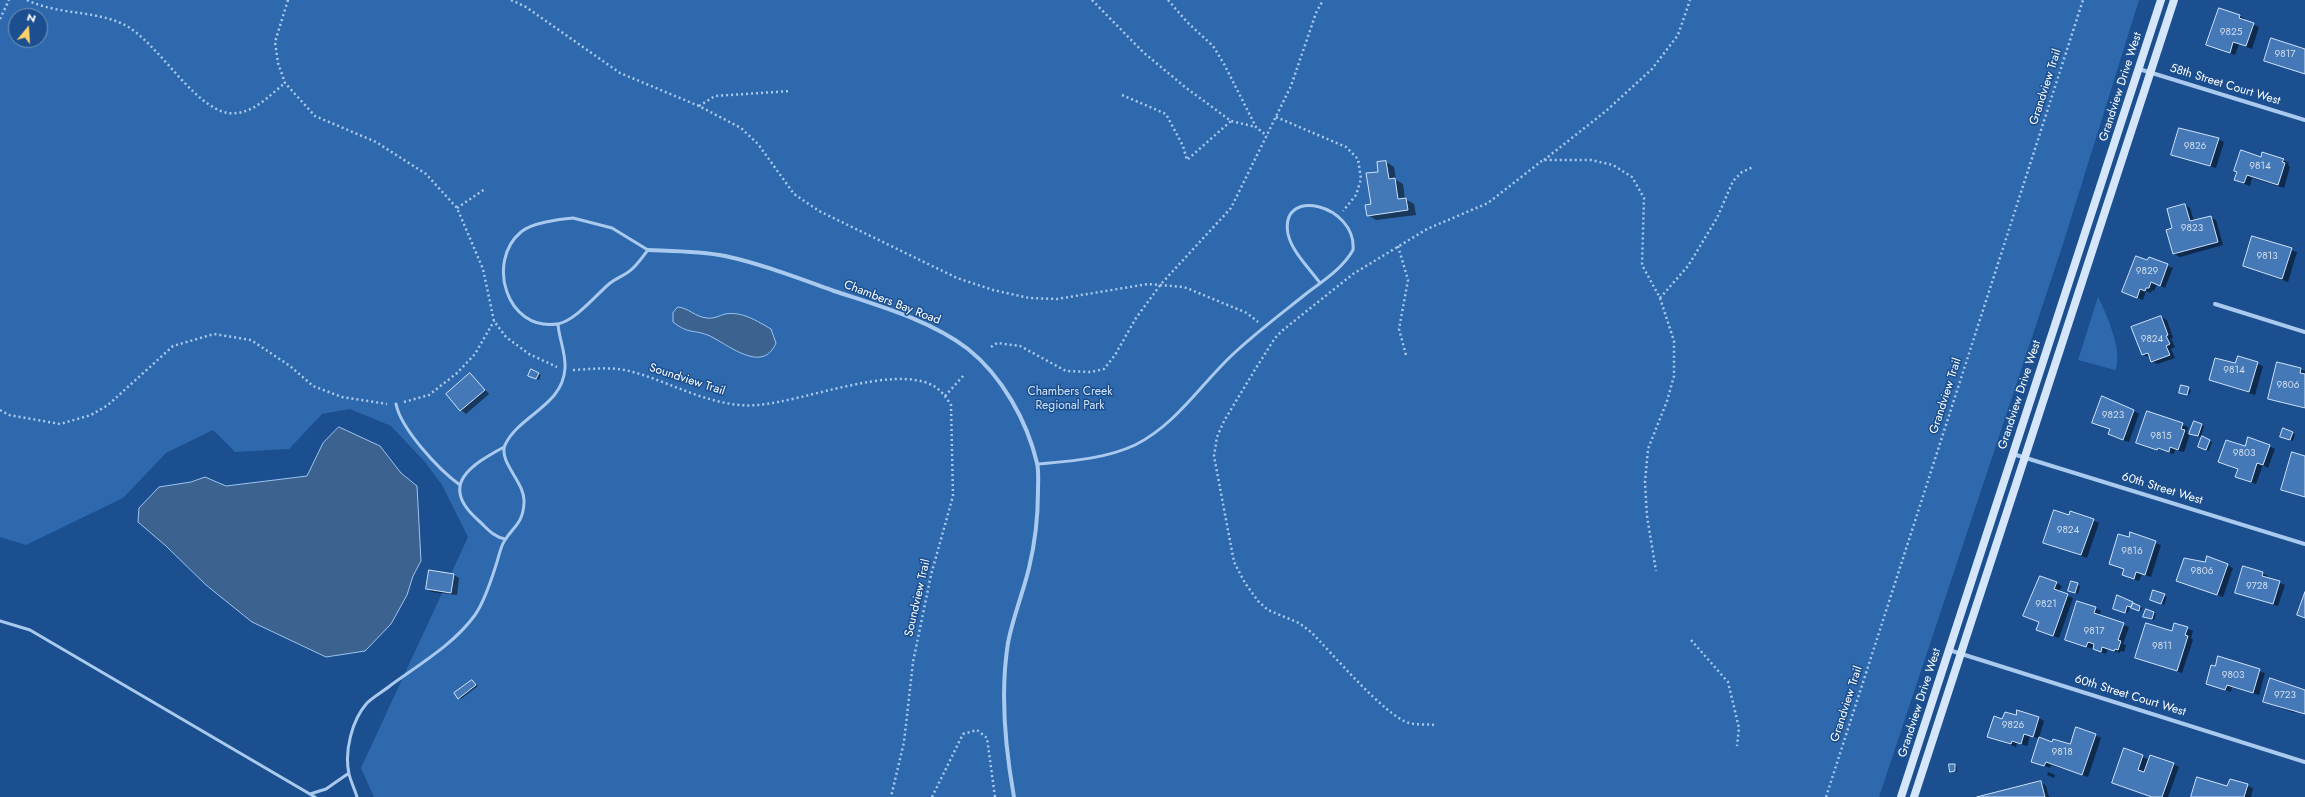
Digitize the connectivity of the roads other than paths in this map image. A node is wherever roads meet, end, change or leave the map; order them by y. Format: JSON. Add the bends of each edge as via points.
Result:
{"nodes":[{"id":1,"x":2161,"y":0,"type":"edge"},
{"id":2,"x":2174,"y":0,"type":"edge"},
{"id":3,"x":2139,"y":69,"type":"junction"},
{"id":4,"x":2150,"y":73,"type":"junction"},
{"id":5,"x":2305,"y":120,"type":"edge"},
{"id":6,"x":648,"y":250,"type":"junction"},
{"id":7,"x":1320,"y":283,"type":"junction"},
{"id":8,"x":2215,"y":304,"type":"dead end"},
{"id":9,"x":558,"y":324,"type":"junction"},
{"id":10,"x":2305,"y":332,"type":"edge"},
{"id":11,"x":396,"y":404,"type":"road end"},
{"id":12,"x":504,"y":447,"type":"junction"},
{"id":13,"x":2013,"y":454,"type":"junction"},
{"id":14,"x":2025,"y":457,"type":"junction"},
{"id":15,"x":1038,"y":464,"type":"junction"},
{"id":16,"x":460,"y":485,"type":"junction"},
{"id":17,"x":505,"y":539,"type":"junction"},
{"id":18,"x":2305,"y":544,"type":"edge"},
{"id":19,"x":0,"y":621,"type":"edge"},
{"id":20,"x":1950,"y":650,"type":"junction"},
{"id":21,"x":1961,"y":654,"type":"junction"},
{"id":22,"x":2305,"y":762,"type":"edge"},
{"id":23,"x":349,"y":773,"type":"junction"},
{"id":24,"x":310,"y":794,"type":"junction"},
{"id":25,"x":315,"y":797,"type":"edge"},
{"id":26,"x":357,"y":797,"type":"edge"},
{"id":27,"x":1014,"y":797,"type":"edge"},
{"id":28,"x":1901,"y":797,"type":"edge"},
{"id":29,"x":1914,"y":797,"type":"edge"}],
"edges":[{"from":1,"to":3,"type":"street","name":"Grandview Drive West"},
{"from":2,"to":4,"type":"street","name":"Grandview Drive West"},
{"from":3,"to":4,"type":"street","name":"58th Street Court West"},
{"from":3,"to":13,"type":"street","name":"Grandview Drive West"},
{"from":4,"to":5,"type":"street","name":"58th Street Court West"},
{"from":4,"to":14,"type":"street","name":"Grandview Drive West"},
{"from":6,"to":9,"type":"lane","via":[[632,270],[610,283],[583,310]]},
{"from":6,"to":9,"type":"lane","via":[[612,228],[573,218],[522,231],[511,243],[506,257],[505,290],[516,310],[536,324]]},
{"from":6,"to":15,"type":"street","name":"Chambers Bay Road","via":[[685,251],[747,262],[890,310],[945,334],[968,350],[997,379],[1027,434]]},
{"from":7,"to":7,"type":"lane","via":[[1353,250],[1352,234],[1324,207],[1308,205],[1296,210],[1290,219],[1288,234]]},
{"from":7,"to":15,"type":"lane","via":[[1229,358],[1170,422],[1141,441],[1096,458]]},
{"from":8,"to":10,"type":"street"},
{"from":9,"to":12,"type":"lane","via":[[565,354],[564,379],[553,399],[511,435]]},
{"from":11,"to":16,"type":"lane","via":[[402,423],[446,475]]},
{"from":12,"to":16,"type":"lane","via":[[464,474]]},
{"from":12,"to":17,"type":"lane","via":[[505,459],[520,484],[524,503],[519,523]]},
{"from":13,"to":14,"type":"street","name":"60th Street West"},
{"from":13,"to":20,"type":"street","name":"Grandview Drive West"},
{"from":14,"to":18,"type":"street","name":"60th Street West"},
{"from":14,"to":21,"type":"street","name":"Grandview Drive West"},
{"from":15,"to":27,"type":"street","name":"Chambers Bay Road","via":[[1037,524],[1029,568],[1009,642],[1004,684],[1008,759]]},
{"from":16,"to":17,"type":"lane","via":[[459,493],[465,507],[497,537]]},
{"from":17,"to":23,"type":"lane","via":[[480,606],[469,623],[447,643],[368,702],[356,720],[349,742]]},
{"from":19,"to":24,"type":"lane","via":[[30,630]]},
{"from":20,"to":21,"type":"street","name":"60th Street Court West"},
{"from":20,"to":28,"type":"street","name":"Grandview Drive West"},
{"from":21,"to":22,"type":"street","name":"60th Street Court West"},
{"from":21,"to":29,"type":"street","name":"Grandview Drive West"},
{"from":23,"to":24,"type":"lane","via":[[326,789]]},
{"from":23,"to":26,"type":"lane"},
{"from":24,"to":25,"type":"lane"}]}
